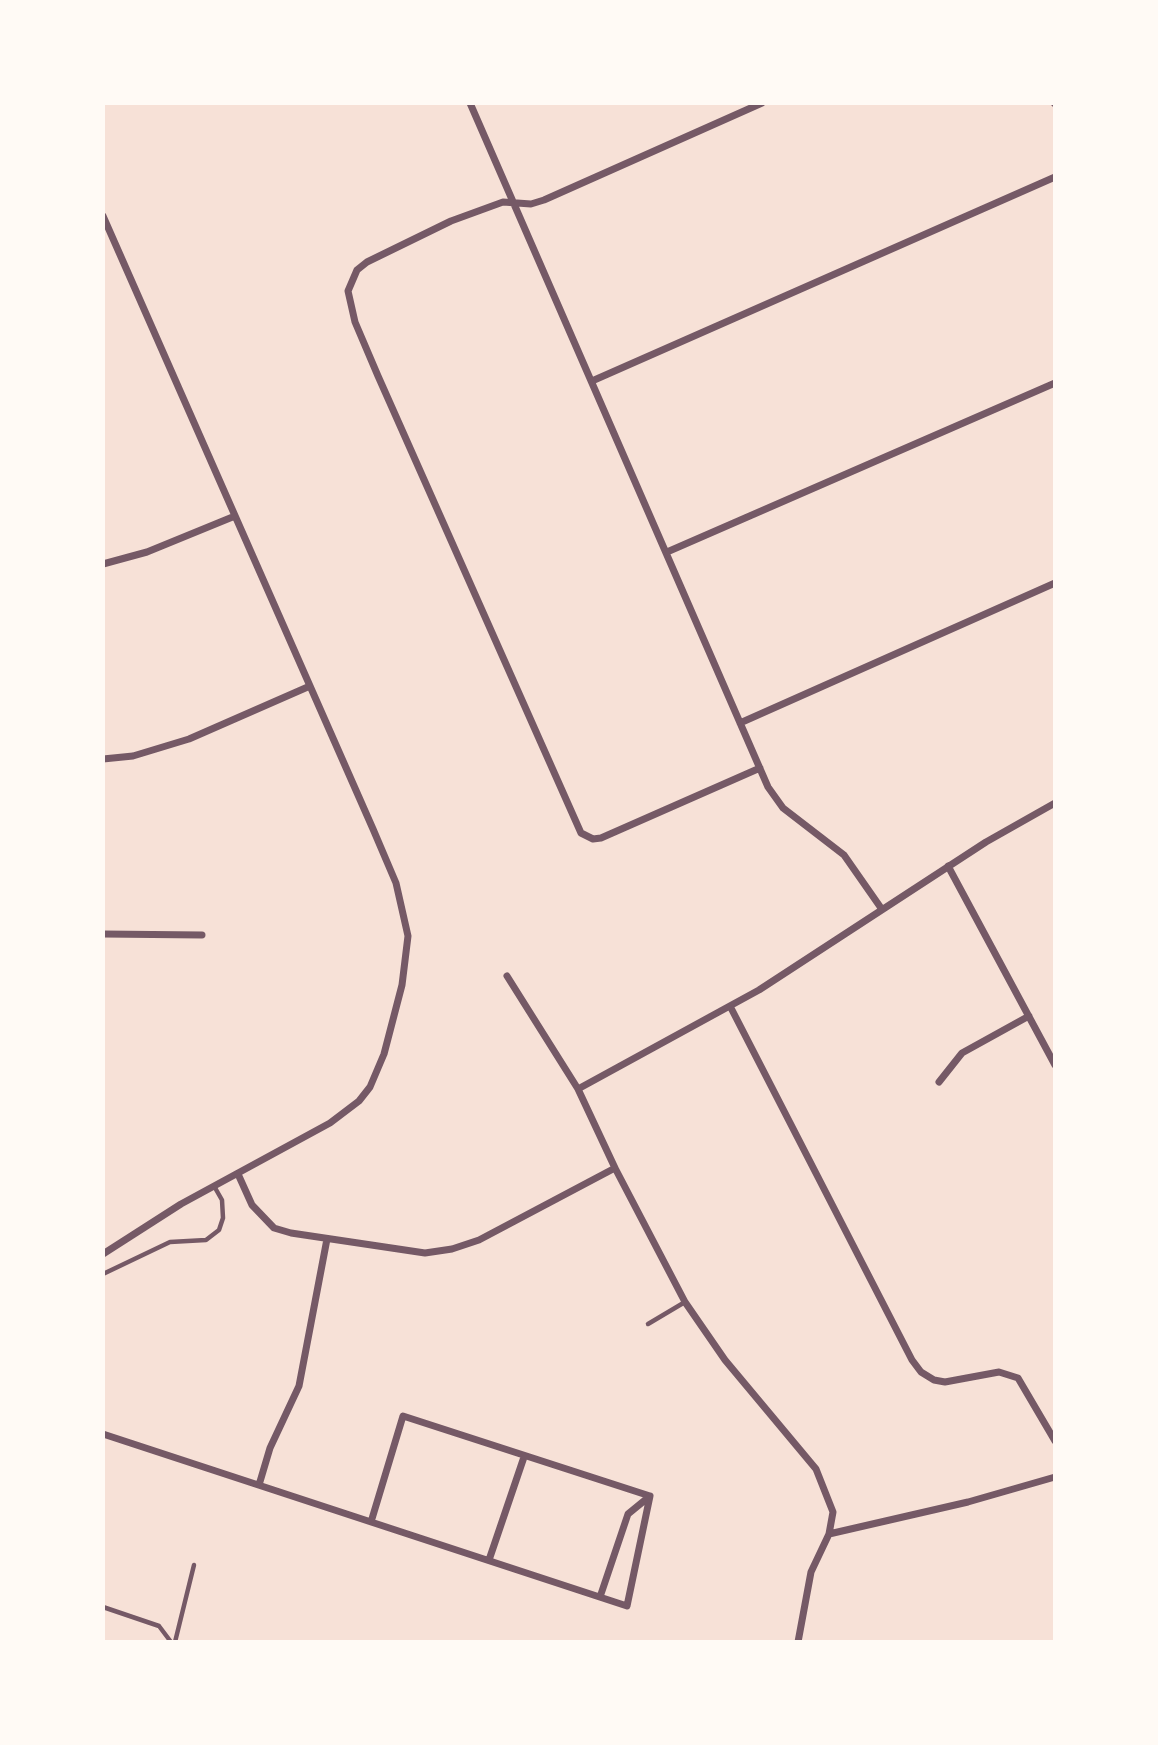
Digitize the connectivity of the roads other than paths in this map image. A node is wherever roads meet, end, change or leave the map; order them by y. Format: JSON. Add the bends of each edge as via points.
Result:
{"nodes":[{"id":1,"x":470,"y":103,"type":"edge"},
{"id":2,"x":762,"y":103,"type":"edge"},
{"id":3,"x":1055,"y":177,"type":"edge"},
{"id":4,"x":513,"y":202,"type":"junction"},
{"id":5,"x":103,"y":216,"type":"edge"},
{"id":6,"x":592,"y":381,"type":"junction"},
{"id":7,"x":1055,"y":383,"type":"edge"},
{"id":8,"x":234,"y":516,"type":"junction"},
{"id":9,"x":667,"y":552,"type":"junction"},
{"id":10,"x":103,"y":564,"type":"edge"},
{"id":11,"x":1055,"y":583,"type":"edge"},
{"id":12,"x":310,"y":687,"type":"junction"},
{"id":13,"x":740,"y":723,"type":"junction"},
{"id":14,"x":103,"y":759,"type":"edge"},
{"id":15,"x":760,"y":768,"type":"junction"},
{"id":16,"x":1055,"y":803,"type":"edge"},
{"id":17,"x":948,"y":866,"type":"junction"},
{"id":18,"x":881,"y":908,"type":"junction"},
{"id":19,"x":103,"y":934,"type":"edge"},
{"id":20,"x":202,"y":935,"type":"dead end"},
{"id":21,"x":507,"y":976,"type":"dead end"},
{"id":22,"x":730,"y":1006,"type":"junction"},
{"id":23,"x":1029,"y":1016,"type":"junction"},
{"id":24,"x":1055,"y":1065,"type":"edge"},
{"id":25,"x":939,"y":1082,"type":"dead end"},
{"id":26,"x":579,"y":1089,"type":"junction"},
{"id":27,"x":615,"y":1168,"type":"junction"},
{"id":28,"x":238,"y":1174,"type":"junction"},
{"id":29,"x":214,"y":1186,"type":"junction"},
{"id":30,"x":327,"y":1239,"type":"junction"},
{"id":31,"x":103,"y":1254,"type":"edge"},
{"id":32,"x":103,"y":1274,"type":"edge"},
{"id":33,"x":685,"y":1302,"type":"junction"},
{"id":34,"x":648,"y":1324,"type":"dead end"},
{"id":35,"x":103,"y":1434,"type":"edge"},
{"id":36,"x":1055,"y":1441,"type":"edge"},
{"id":37,"x":524,"y":1457,"type":"junction"},
{"id":38,"x":1055,"y":1477,"type":"edge"},
{"id":39,"x":259,"y":1485,"type":"junction"},
{"id":40,"x":650,"y":1496,"type":"junction"},
{"id":41,"x":370,"y":1522,"type":"junction"},
{"id":42,"x":829,"y":1534,"type":"junction"},
{"id":43,"x":489,"y":1560,"type":"junction"},
{"id":44,"x":194,"y":1565,"type":"dead end"},
{"id":45,"x":600,"y":1597,"type":"junction"},
{"id":46,"x":103,"y":1607,"type":"edge"},
{"id":47,"x":173,"y":1642,"type":"edge"},
{"id":48,"x":798,"y":1642,"type":"edge"}],
"edges":[{"from":1,"to":4,"type":"street"},
{"from":2,"to":4,"type":"street","via":[[544,200]]},
{"from":3,"to":6,"type":"street"},
{"from":4,"to":6,"type":"street"},
{"from":4,"to":15,"type":"street","via":[[451,221],[357,270],[349,301],[378,376],[581,833],[601,838]]},
{"from":5,"to":8,"type":"street"},
{"from":6,"to":9,"type":"street"},
{"from":7,"to":9,"type":"street"},
{"from":8,"to":10,"type":"street","via":[[147,552]]},
{"from":8,"to":12,"type":"street"},
{"from":9,"to":13,"type":"street"},
{"from":11,"to":13,"type":"street"},
{"from":12,"to":14,"type":"street","via":[[179,742],[133,756]]},
{"from":12,"to":28,"type":"street","via":[[396,883],[407,918],[408,952],[384,1055],[370,1087],[330,1123]]},
{"from":13,"to":15,"type":"street"},
{"from":15,"to":18,"type":"street","via":[[777,801],[844,855]]},
{"from":16,"to":17,"type":"street"},
{"from":17,"to":18,"type":"street"},
{"from":17,"to":23,"type":"street"},
{"from":18,"to":22,"type":"street"},
{"from":19,"to":20,"type":"street"},
{"from":21,"to":26,"type":"street"},
{"from":22,"to":26,"type":"street"},
{"from":22,"to":36,"type":"street","via":[[912,1360],[927,1376],[945,1382],[999,1372],[1018,1378]]},
{"from":23,"to":24,"type":"street"},
{"from":23,"to":25,"type":"street","via":[[962,1053]]},
{"from":26,"to":27,"type":"street"},
{"from":27,"to":30,"type":"street","via":[[479,1240],[452,1249],[412,1252]]},
{"from":27,"to":33,"type":"street"},
{"from":28,"to":29,"type":"street"},
{"from":28,"to":30,"type":"street","via":[[252,1205],[274,1228]]},
{"from":29,"to":31,"type":"street"},
{"from":29,"to":32,"type":"lane","via":[[222,1200],[219,1230],[206,1240],[170,1242]]},
{"from":30,"to":39,"type":"street","via":[[299,1386],[270,1448]]},
{"from":33,"to":34,"type":"lane"},
{"from":33,"to":42,"type":"street","via":[[726,1360],[817,1469],[833,1512]]},
{"from":35,"to":39,"type":"street"},
{"from":37,"to":40,"type":"street"},
{"from":37,"to":41,"type":"street","via":[[403,1416]]},
{"from":37,"to":43,"type":"street"},
{"from":38,"to":42,"type":"street"},
{"from":39,"to":41,"type":"street"},
{"from":40,"to":45,"type":"street","via":[[628,1514]]},
{"from":40,"to":45,"type":"street","via":[[627,1606]]},
{"from":41,"to":43,"type":"street"},
{"from":42,"to":48,"type":"street","via":[[811,1572]]},
{"from":43,"to":45,"type":"street"},
{"from":44,"to":47,"type":"lane"},
{"from":46,"to":47,"type":"lane","via":[[159,1626]]}]}
